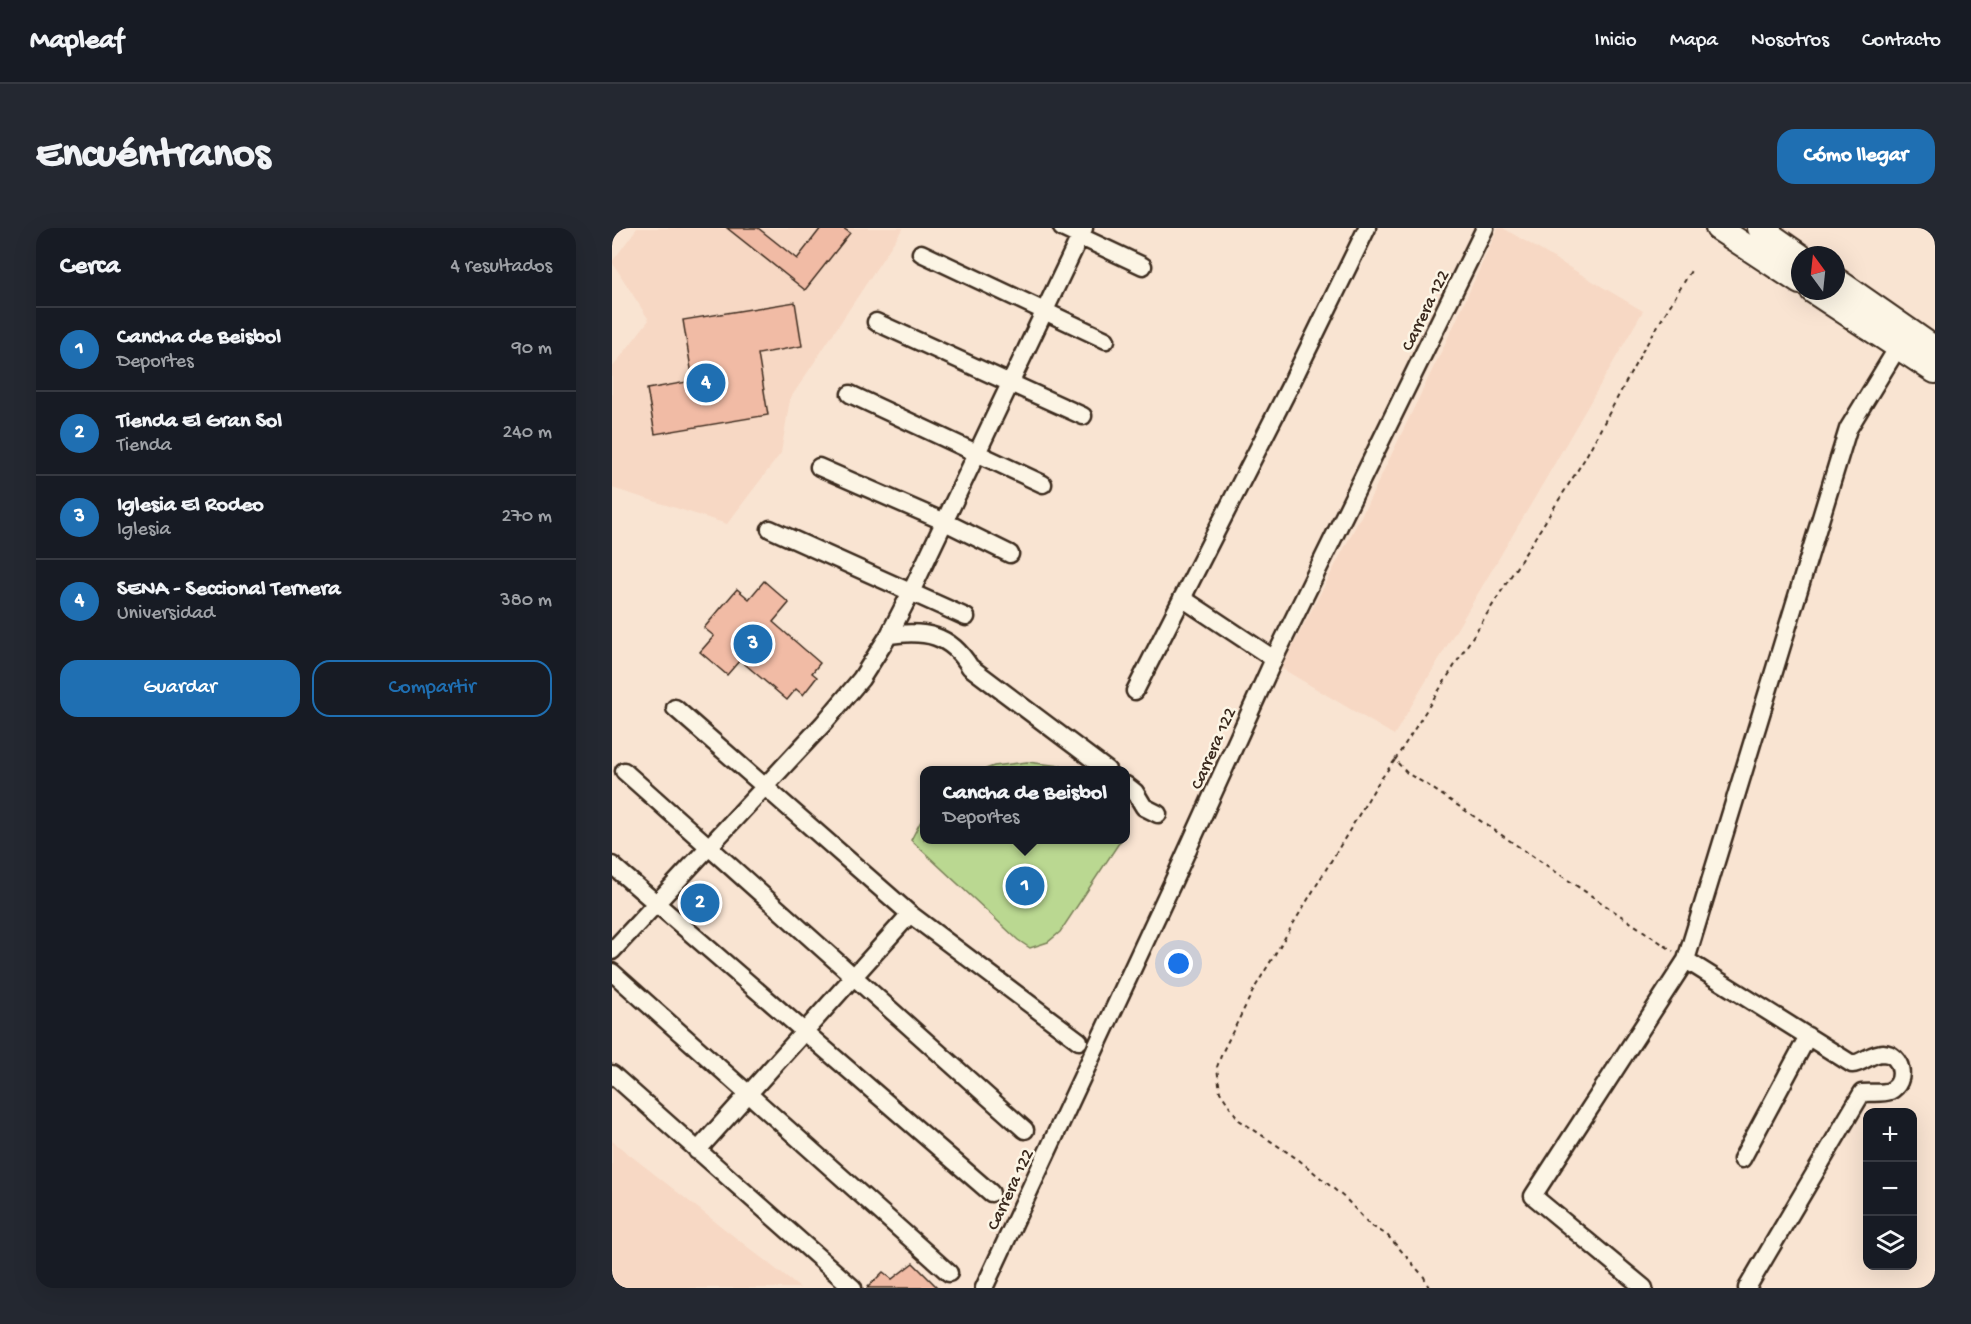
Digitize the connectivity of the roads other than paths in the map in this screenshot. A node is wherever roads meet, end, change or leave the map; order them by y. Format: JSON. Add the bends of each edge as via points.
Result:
{"nodes":[{"id":1,"x":1062,"y":228,"type":"edge"},
{"id":2,"x":1367,"y":228,"type":"edge"},
{"id":3,"x":1485,"y":228,"type":"edge"},
{"id":4,"x":1718,"y":228,"type":"edge"},
{"id":5,"x":1760,"y":228,"type":"edge"},
{"id":6,"x":1082,"y":232,"type":"edge"},
{"id":7,"x":1791,"y":250,"type":"edge"},
{"id":8,"x":921,"y":253,"type":"dead end"},
{"id":9,"x":1143,"y":266,"type":"dead end"},
{"id":10,"x":1791,"y":276,"type":"edge"},
{"id":11,"x":1845,"y":286,"type":"edge"},
{"id":12,"x":1827,"y":300,"type":"edge"},
{"id":13,"x":1045,"y":310,"type":"junction"},
{"id":14,"x":876,"y":322,"type":"dead end"},
{"id":15,"x":1106,"y":340,"type":"dead end"},
{"id":16,"x":1898,"y":347,"type":"junction"},
{"id":17,"x":1935,"y":349,"type":"edge"},
{"id":18,"x":1935,"y":371,"type":"edge"},
{"id":19,"x":1010,"y":384,"type":"junction"},
{"id":20,"x":850,"y":394,"type":"dead end"},
{"id":21,"x":1083,"y":416,"type":"dead end"},
{"id":22,"x":977,"y":453,"type":"junction"},
{"id":23,"x":819,"y":467,"type":"dead end"},
{"id":24,"x":1043,"y":484,"type":"dead end"},
{"id":25,"x":945,"y":522,"type":"junction"},
{"id":26,"x":770,"y":529,"type":"dead end"},
{"id":27,"x":1010,"y":554,"type":"dead end"},
{"id":28,"x":911,"y":592,"type":"junction"},
{"id":29,"x":1182,"y":598,"type":"junction"},
{"id":30,"x":966,"y":617,"type":"dead end"},
{"id":31,"x":889,"y":635,"type":"junction"},
{"id":32,"x":1274,"y":658,"type":"junction"},
{"id":33,"x":1135,"y":691,"type":"dead end"},
{"id":34,"x":675,"y":708,"type":"dead end"},
{"id":35,"x":1100,"y":766,"type":"edge"},
{"id":36,"x":624,"y":771,"type":"dead end"},
{"id":37,"x":766,"y":786,"type":"junction"},
{"id":38,"x":1130,"y":788,"type":"edge"},
{"id":39,"x":1158,"y":814,"type":"dead end"},
{"id":40,"x":709,"y":847,"type":"junction"},
{"id":41,"x":612,"y":865,"type":"edge"},
{"id":42,"x":657,"y":903,"type":"junction"},
{"id":43,"x":910,"y":914,"type":"junction"},
{"id":44,"x":612,"y":951,"type":"edge"},
{"id":45,"x":1686,"y":960,"type":"junction"},
{"id":46,"x":612,"y":972,"type":"edge"},
{"id":47,"x":854,"y":977,"type":"junction"},
{"id":48,"x":805,"y":1031,"type":"junction"},
{"id":49,"x":1808,"y":1036,"type":"junction"},
{"id":50,"x":1079,"y":1041,"type":"dead end"},
{"id":51,"x":1852,"y":1064,"type":"junction"},
{"id":52,"x":612,"y":1074,"type":"edge"},
{"id":53,"x":1862,"y":1093,"type":"junction"},
{"id":54,"x":749,"y":1094,"type":"junction"},
{"id":55,"x":1025,"y":1130,"type":"dead end"},
{"id":56,"x":697,"y":1151,"type":"junction"},
{"id":57,"x":1742,"y":1159,"type":"dead end"},
{"id":58,"x":991,"y":1193,"type":"dead end"},
{"id":59,"x":949,"y":1273,"type":"dead end"},
{"id":60,"x":853,"y":1288,"type":"edge"},
{"id":61,"x":984,"y":1288,"type":"edge"},
{"id":62,"x":1644,"y":1288,"type":"edge"},
{"id":63,"x":1748,"y":1288,"type":"edge"}],
"edges":[{"from":1,"to":6,"type":"street"},
{"from":2,"to":29,"type":"street"},
{"from":3,"to":32,"type":"street","name":"Carrera 122"},
{"from":4,"to":10,"type":"highway"},
{"from":5,"to":7,"type":"highway"},
{"from":6,"to":9,"type":"street"},
{"from":6,"to":13,"type":"street"},
{"from":8,"to":13,"type":"street"},
{"from":11,"to":17,"type":"highway"},
{"from":12,"to":16,"type":"highway"},
{"from":13,"to":15,"type":"street"},
{"from":13,"to":19,"type":"street"},
{"from":14,"to":19,"type":"street"},
{"from":16,"to":18,"type":"highway"},
{"from":16,"to":45,"type":"street","via":[[1848,429]]},
{"from":19,"to":21,"type":"street"},
{"from":19,"to":22,"type":"street"},
{"from":20,"to":22,"type":"street"},
{"from":22,"to":24,"type":"street"},
{"from":22,"to":25,"type":"street"},
{"from":23,"to":25,"type":"street"},
{"from":25,"to":27,"type":"street"},
{"from":25,"to":28,"type":"street"},
{"from":26,"to":28,"type":"street"},
{"from":28,"to":30,"type":"street"},
{"from":28,"to":31,"type":"street"},
{"from":29,"to":32,"type":"street"},
{"from":29,"to":33,"type":"street"},
{"from":31,"to":35,"type":"street","via":[[910,632],[944,639],[960,651],[970,667]]},
{"from":31,"to":37,"type":"street","via":[[861,679]]},
{"from":32,"to":61,"type":"street","name":"Carrera 122"},
{"from":34,"to":37,"type":"street"},
{"from":36,"to":40,"type":"street"},
{"from":37,"to":40,"type":"street"},
{"from":37,"to":43,"type":"street"},
{"from":38,"to":39,"type":"street","via":[[1144,807]]},
{"from":40,"to":42,"type":"street"},
{"from":40,"to":47,"type":"street"},
{"from":41,"to":42,"type":"street"},
{"from":42,"to":44,"type":"street"},
{"from":42,"to":48,"type":"street"},
{"from":43,"to":47,"type":"street"},
{"from":43,"to":50,"type":"street"},
{"from":45,"to":49,"type":"street"},
{"from":45,"to":62,"type":"street","via":[[1533,1196]]},
{"from":46,"to":54,"type":"street"},
{"from":47,"to":48,"type":"street"},
{"from":47,"to":55,"type":"street"},
{"from":48,"to":54,"type":"street"},
{"from":48,"to":58,"type":"street"},
{"from":49,"to":51,"type":"street"},
{"from":49,"to":57,"type":"street"},
{"from":51,"to":53,"type":"street"},
{"from":51,"to":53,"type":"street","via":[[1881,1053],[1891,1055],[1900,1066],[1900,1080],[1891,1090]]},
{"from":52,"to":56,"type":"street"},
{"from":53,"to":63,"type":"street"},
{"from":54,"to":56,"type":"street"},
{"from":54,"to":59,"type":"street"},
{"from":56,"to":60,"type":"street"}]}
